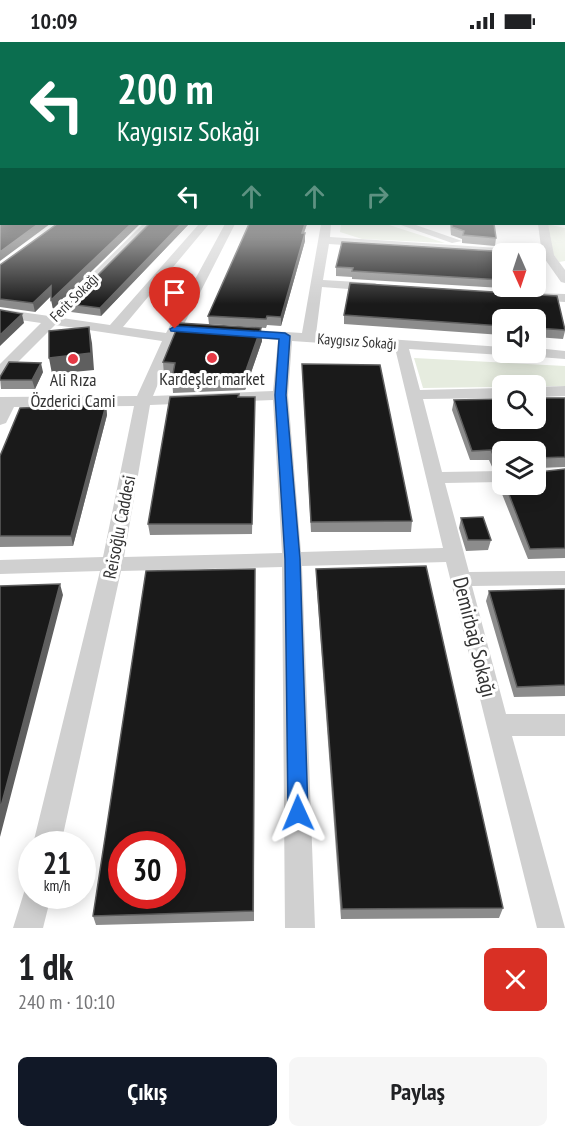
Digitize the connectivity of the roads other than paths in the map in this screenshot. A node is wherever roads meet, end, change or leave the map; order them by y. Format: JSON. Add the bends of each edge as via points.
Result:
{"nodes":[{"id":1,"x":148,"y":225,"type":"edge"},
{"id":2,"x":203,"y":225,"type":"edge"},
{"id":3,"x":230,"y":225,"type":"edge"},
{"id":4,"x":326,"y":225,"type":"edge"},
{"id":5,"x":406,"y":225,"type":"edge"},
{"id":6,"x":543,"y":225,"type":"edge"},
{"id":7,"x":325,"y":240,"type":"junction"},
{"id":8,"x":542,"y":243,"type":"edge"},
{"id":9,"x":480,"y":249,"type":"junction"},
{"id":10,"x":492,"y":250,"type":"edge"},
{"id":11,"x":546,"y":259,"type":"edge"},
{"id":12,"x":565,"y":279,"type":"edge"},
{"id":13,"x":317,"y":283,"type":"junction"},
{"id":14,"x":388,"y":288,"type":"edge"},
{"id":15,"x":542,"y":297,"type":"edge"},
{"id":16,"x":565,"y":298,"type":"edge"},
{"id":17,"x":0,"y":314,"type":"edge"},
{"id":18,"x":49,"y":322,"type":"junction"},
{"id":19,"x":112,"y":331,"type":"junction"},
{"id":20,"x":177,"y":332,"type":"junction"},
{"id":21,"x":219,"y":332,"type":"edge"},
{"id":22,"x":285,"y":336,"type":"junction"},
{"id":23,"x":308,"y":338,"type":"junction"},
{"id":24,"x":401,"y":344,"type":"junction"},
{"id":25,"x":492,"y":350,"type":"edge"},
{"id":26,"x":546,"y":354,"type":"edge"},
{"id":27,"x":565,"y":355,"type":"edge"},
{"id":28,"x":0,"y":372,"type":"edge"},
{"id":29,"x":565,"y":391,"type":"edge"},
{"id":30,"x":546,"y":392,"type":"edge"},
{"id":31,"x":492,"y":393,"type":"edge"},
{"id":32,"x":280,"y":395,"type":"junction"},
{"id":33,"x":413,"y":395,"type":"junction"},
{"id":34,"x":143,"y":401,"type":"junction"},
{"id":35,"x":4,"y":402,"type":"edge"},
{"id":36,"x":0,"y":420,"type":"edge"},
{"id":37,"x":492,"y":476,"type":"edge"},
{"id":38,"x":434,"y":478,"type":"junction"},
{"id":39,"x":454,"y":555,"type":"junction"},
{"id":40,"x":292,"y":559,"type":"junction"},
{"id":41,"x":112,"y":565,"type":"junction"},
{"id":42,"x":0,"y":567,"type":"edge"},
{"id":43,"x":565,"y":578,"type":"edge"},
{"id":44,"x":460,"y":579,"type":"junction"},
{"id":45,"x":497,"y":725,"type":"junction"},
{"id":46,"x":565,"y":725,"type":"edge"},
{"id":47,"x":50,"y":831,"type":"edge"},
{"id":48,"x":33,"y":909,"type":"edge"},
{"id":49,"x":28,"y":928,"type":"edge"},
{"id":50,"x":300,"y":928,"type":"edge"},
{"id":51,"x":552,"y":928,"type":"edge"}],
"edges":[{"from":1,"to":18,"type":"street","name":"Ferit Sokağı"},
{"from":2,"to":19,"type":"street"},
{"from":3,"to":20,"type":"street","name":"Reisoğlu Caddesi"},
{"from":4,"to":7,"type":"street"},
{"from":5,"to":9,"type":"street"},
{"from":6,"to":8,"type":"street"},
{"from":7,"to":9,"type":"street"},
{"from":7,"to":13,"type":"street"},
{"from":9,"to":10,"type":"street"},
{"from":11,"to":12,"type":"street"},
{"from":13,"to":14,"type":"street"},
{"from":13,"to":23,"type":"street"},
{"from":15,"to":16,"type":"street"},
{"from":17,"to":18,"type":"street"},
{"from":18,"to":19,"type":"street"},
{"from":18,"to":28,"type":"street","name":"Ferit Sokağı"},
{"from":19,"to":20,"type":"street"},
{"from":20,"to":34,"type":"street","name":"Reisoğlu Caddesi"},
{"from":21,"to":22,"type":"street","name":"Kaygısız Sokağı"},
{"from":22,"to":23,"type":"street","name":"Kaygısız Sokağı"},
{"from":22,"to":32,"type":"street"},
{"from":23,"to":24,"type":"street","name":"Kaygısız Sokağı"},
{"from":24,"to":25,"type":"street","name":"Kaygısız Sokağı"},
{"from":24,"to":33,"type":"street","name":"Demirbağ Sokağı"},
{"from":26,"to":27,"type":"street"},
{"from":29,"to":30,"type":"street"},
{"from":31,"to":33,"type":"street"},
{"from":32,"to":34,"type":"street"},
{"from":32,"to":40,"type":"street"},
{"from":33,"to":38,"type":"street","name":"Demirbağ Sokağı"},
{"from":34,"to":35,"type":"street"},
{"from":34,"to":41,"type":"street","name":"Reisoğlu Caddesi"},
{"from":35,"to":36,"type":"street"},
{"from":37,"to":38,"type":"street"},
{"from":38,"to":39,"type":"street","name":"Demirbağ Sokağı"},
{"from":39,"to":40,"type":"street"},
{"from":39,"to":44,"type":"street","name":"Demirbağ Sokağı"},
{"from":40,"to":41,"type":"street"},
{"from":40,"to":50,"type":"street"},
{"from":41,"to":42,"type":"street"},
{"from":41,"to":47,"type":"street","name":"Reisoğlu Caddesi"},
{"from":43,"to":44,"type":"street"},
{"from":44,"to":45,"type":"street","name":"Demirbağ Sokağı"},
{"from":45,"to":46,"type":"street"},
{"from":45,"to":51,"type":"street","name":"Demirbağ Sokağı"},
{"from":48,"to":49,"type":"street"}]}
